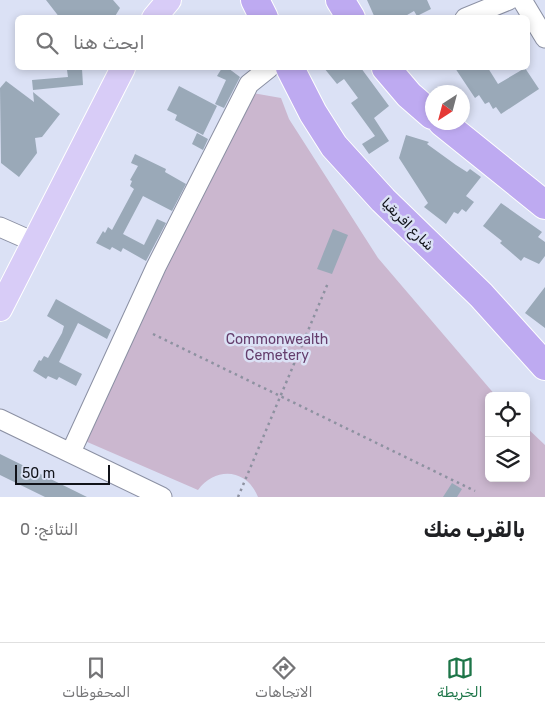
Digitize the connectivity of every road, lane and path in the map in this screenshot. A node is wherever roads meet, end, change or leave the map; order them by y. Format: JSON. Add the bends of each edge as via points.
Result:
{"nodes":[{"id":1,"x":150,"y":0,"type":"edge"},
{"id":2,"x":169,"y":0,"type":"edge"},
{"id":3,"x":255,"y":0,"type":"edge"},
{"id":4,"x":340,"y":0,"type":"edge"},
{"id":5,"x":509,"y":0,"type":"edge"},
{"id":6,"x":522,"y":0,"type":"edge"},
{"id":7,"x":145,"y":15,"type":"edge"},
{"id":8,"x":156,"y":15,"type":"edge"},
{"id":9,"x":262,"y":15,"type":"edge"},
{"id":10,"x":349,"y":15,"type":"edge"},
{"id":11,"x":472,"y":15,"type":"edge"},
{"id":12,"x":545,"y":38,"type":"edge"},
{"id":13,"x":121,"y":70,"type":"edge"},
{"id":14,"x":266,"y":70,"type":"edge"},
{"id":15,"x":291,"y":70,"type":"edge"},
{"id":16,"x":388,"y":70,"type":"edge"},
{"id":17,"x":425,"y":109,"type":"edge"},
{"id":18,"x":452,"y":130,"type":"edge"},
{"id":19,"x":545,"y":205,"type":"edge"},
{"id":20,"x":0,"y":226,"type":"edge"},
{"id":21,"x":34,"y":242,"type":"junction"},
{"id":22,"x":328,"y":283,"type":"dead end"},
{"id":23,"x":0,"y":310,"type":"edge"},
{"id":24,"x":153,"y":334,"type":"dead end"},
{"id":25,"x":545,"y":366,"type":"edge"},
{"id":26,"x":280,"y":397,"type":"junction"},
{"id":27,"x":0,"y":419,"type":"edge"},
{"id":28,"x":71,"y":452,"type":"junction"},
{"id":29,"x":475,"y":491,"type":"dead end"},
{"id":30,"x":162,"y":497,"type":"edge"},
{"id":31,"x":238,"y":497,"type":"edge"}],
"edges":[{"from":1,"to":7,"type":"main road"},
{"from":2,"to":8,"type":"main road"},
{"from":3,"to":9,"type":"highway"},
{"from":4,"to":10,"type":"highway"},
{"from":5,"to":11,"type":"street"},
{"from":6,"to":12,"type":"street"},
{"from":13,"to":21,"type":"main road"},
{"from":14,"to":28,"type":"street","via":[[249,84],[156,267]]},
{"from":15,"to":25,"type":"highway","name":"شارع افريقيا","via":[[334,146],[383,200],[481,295]]},
{"from":16,"to":17,"type":"highway"},
{"from":18,"to":19,"type":"highway"},
{"from":20,"to":21,"type":"street"},
{"from":21,"to":23,"type":"main road"},
{"from":22,"to":26,"type":"path"},
{"from":24,"to":26,"type":"path"},
{"from":26,"to":29,"type":"path"},
{"from":26,"to":31,"type":"path"},
{"from":27,"to":28,"type":"street"},
{"from":28,"to":30,"type":"street"}]}
